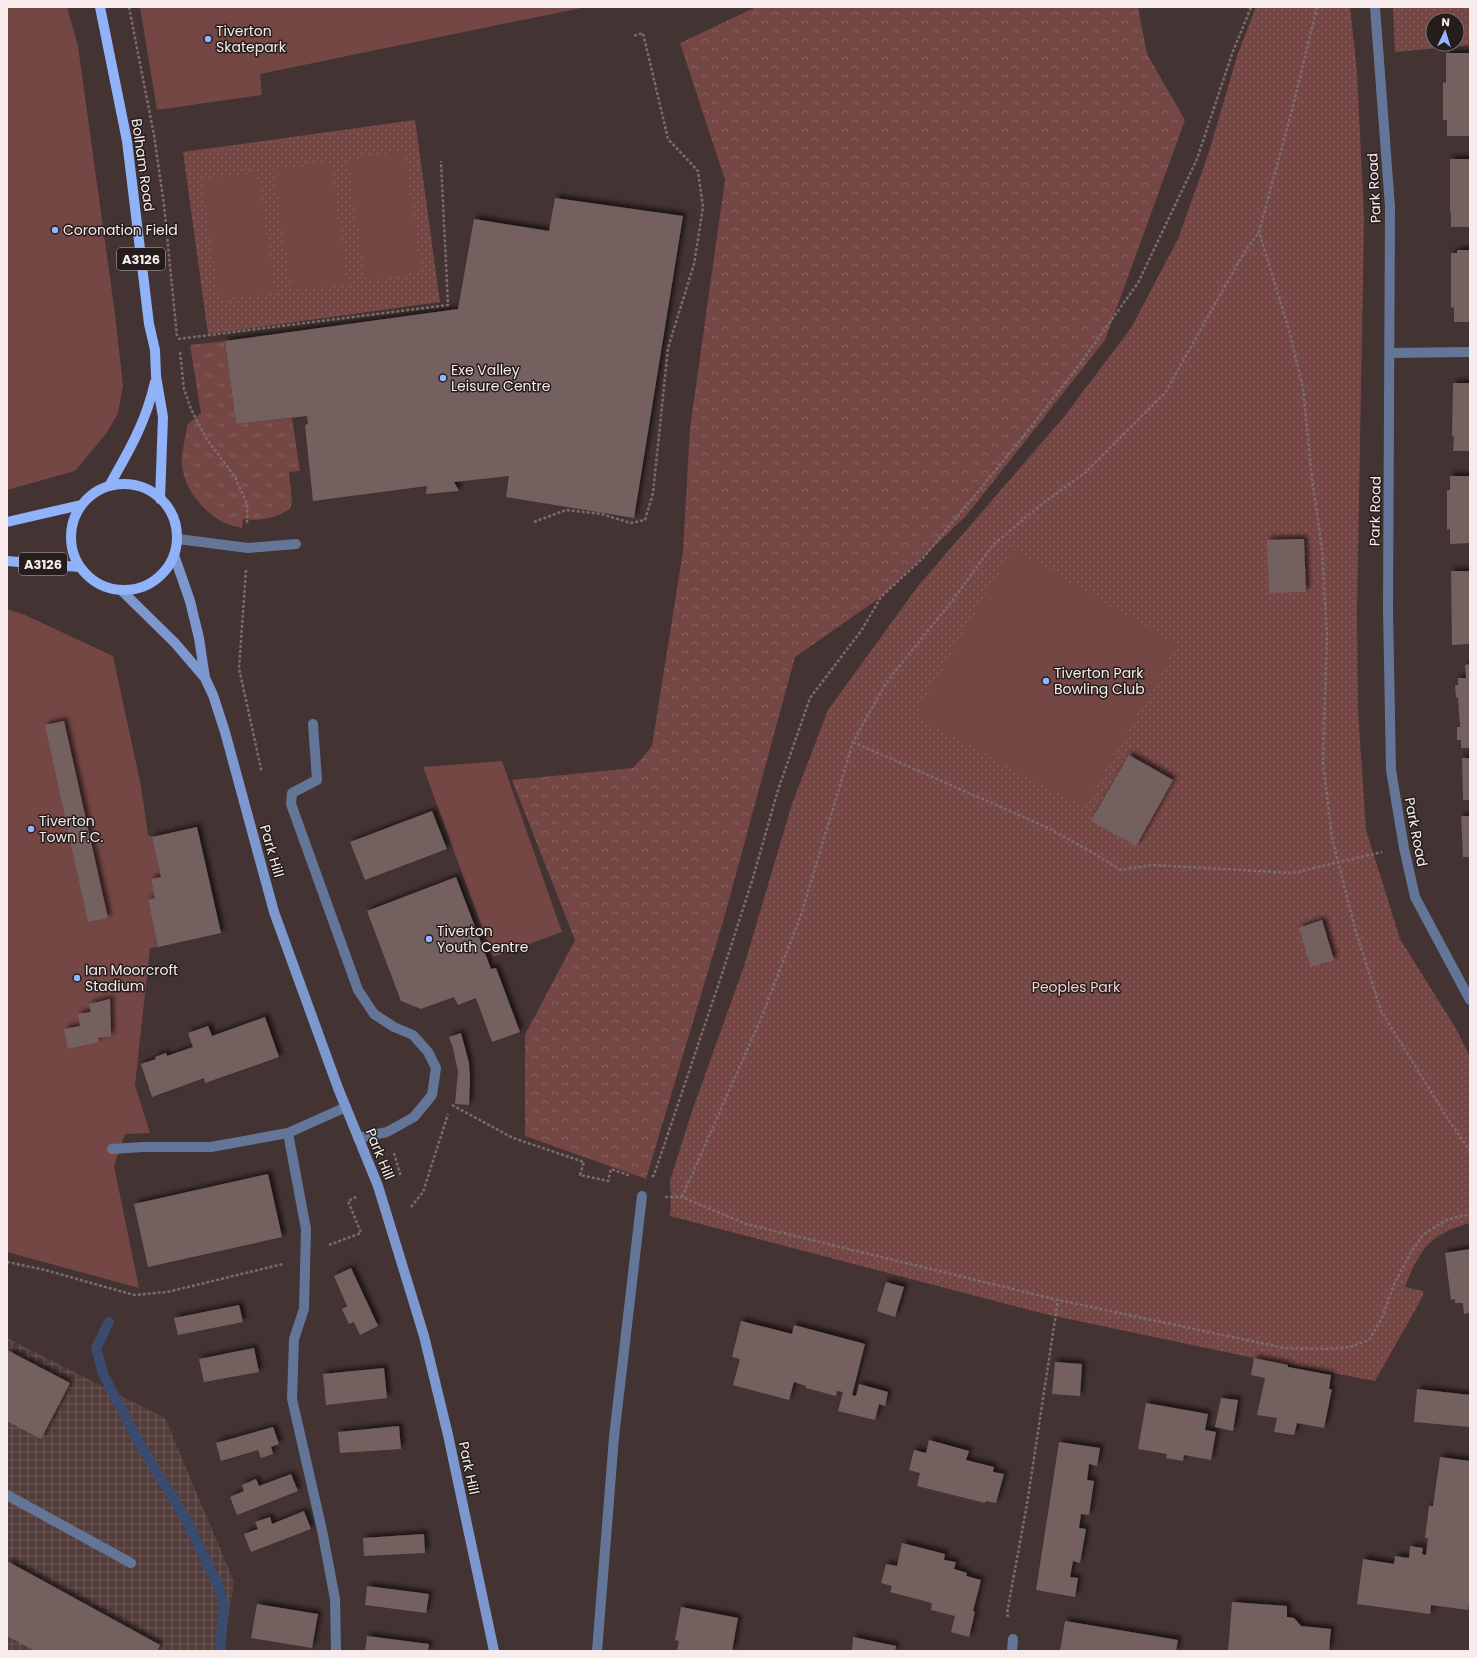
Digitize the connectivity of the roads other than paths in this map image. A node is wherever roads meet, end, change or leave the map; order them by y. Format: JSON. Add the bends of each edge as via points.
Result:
{"nodes":[{"id":1,"x":100,"y":7,"type":"edge"},
{"id":2,"x":1375,"y":7,"type":"edge"},
{"id":3,"x":1470,"y":352,"type":"edge"},
{"id":4,"x":1390,"y":353,"type":"junction"},
{"id":5,"x":156,"y":376,"type":"junction"},
{"id":6,"x":109,"y":486,"type":"junction"},
{"id":7,"x":160,"y":499,"type":"junction"},
{"id":8,"x":81,"y":505,"type":"junction"},
{"id":9,"x":7,"y":522,"type":"edge"},
{"id":10,"x":178,"y":538,"type":"junction"},
{"id":11,"x":296,"y":544,"type":"dead end"},
{"id":12,"x":174,"y":555,"type":"junction"},
{"id":13,"x":7,"y":561,"type":"edge"},
{"id":14,"x":79,"y":567,"type":"junction"},
{"id":15,"x":122,"y":590,"type":"junction"},
{"id":16,"x":205,"y":678,"type":"junction"},
{"id":17,"x":313,"y":724,"type":"dead end"},
{"id":18,"x":1470,"y":1000,"type":"edge"},
{"id":19,"x":346,"y":1107,"type":"junction"},
{"id":20,"x":288,"y":1133,"type":"junction"},
{"id":21,"x":358,"y":1138,"type":"junction"},
{"id":22,"x":112,"y":1149,"type":"dead end"},
{"id":23,"x":642,"y":1196,"type":"road end"},
{"id":24,"x":7,"y":1495,"type":"edge"},
{"id":25,"x":131,"y":1563,"type":"dead end"},
{"id":26,"x":1013,"y":1639,"type":"road end"},
{"id":27,"x":336,"y":1651,"type":"edge"},
{"id":28,"x":494,"y":1651,"type":"edge"},
{"id":29,"x":597,"y":1651,"type":"edge"},
{"id":30,"x":1012,"y":1651,"type":"edge"}],
"edges":[{"from":1,"to":5,"type":"main road","name":"Bolham Road","number":"A3126","via":[[127,141],[155,350]]},
{"from":2,"to":4,"type":"street","name":"Park Road","via":[[1390,207]]},
{"from":3,"to":4,"type":"street"},
{"from":4,"to":18,"type":"street","name":"Park Road","via":[[1388,610],[1391,770],[1415,897]]},
{"from":5,"to":6,"type":"main road","name":"Bolham Road","number":"A3126","via":[[150,405]]},
{"from":5,"to":7,"type":"main road","name":"Bolham Road","number":"A3126","via":[[163,417]]},
{"from":6,"to":7,"type":"main road","via":[[142,486]]},
{"from":6,"to":8,"type":"main road","via":[[93,493]]},
{"from":7,"to":10,"type":"main road","via":[[168,507],[175,522]]},
{"from":8,"to":9,"type":"main road"},
{"from":8,"to":14,"type":"main road","via":[[73,519],[70,536],[72,552]]},
{"from":10,"to":11,"type":"street","via":[[248,548]]},
{"from":10,"to":12,"type":"main road"},
{"from":12,"to":15,"type":"main road","via":[[166,570],[154,581],[139,589]]},
{"from":12,"to":16,"type":"street","name":"Park Hill","via":[[190,601]]},
{"from":13,"to":14,"type":"main road","number":"A3126"},
{"from":14,"to":15,"type":"main road","via":[[91,580],[106,588]]},
{"from":15,"to":16,"type":"street","name":"Park Hill","via":[[175,643]]},
{"from":16,"to":19,"type":"street","name":"Park Hill","via":[[225,732],[274,912]]},
{"from":17,"to":21,"type":"street","via":[[317,780],[292,793],[291,804],[341,945],[358,990],[374,1014],[413,1035],[428,1052],[436,1068],[432,1095],[414,1117],[387,1132]]},
{"from":19,"to":20,"type":"street"},
{"from":19,"to":21,"type":"street","name":"Park Hill"},
{"from":20,"to":22,"type":"street","via":[[211,1147]]},
{"from":20,"to":27,"type":"street","via":[[306,1229],[304,1309],[294,1339],[292,1399],[335,1599]]},
{"from":21,"to":28,"type":"street","name":"Park Hill","via":[[378,1186],[424,1336]]},
{"from":23,"to":29,"type":"street","via":[[614,1437]]},
{"from":24,"to":25,"type":"street"},
{"from":26,"to":30,"type":"street"}]}
